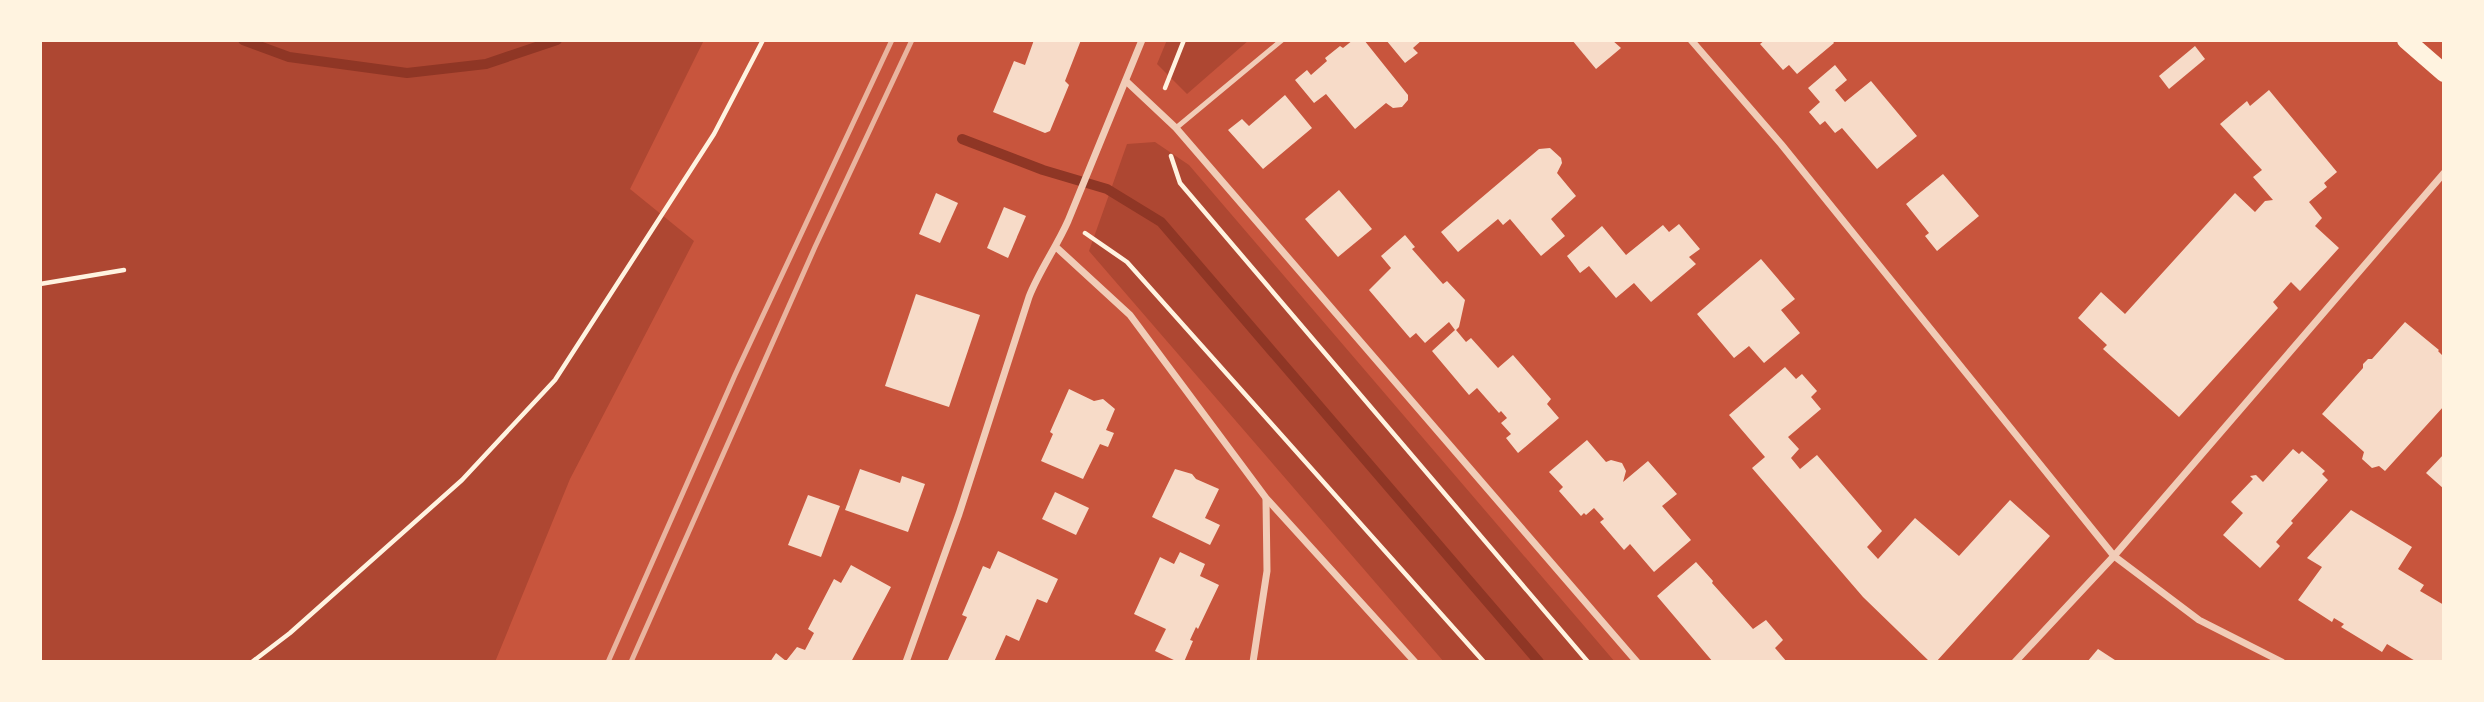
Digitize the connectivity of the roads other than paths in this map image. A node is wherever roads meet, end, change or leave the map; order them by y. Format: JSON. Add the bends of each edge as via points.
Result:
{"nodes":[{"id":1,"x":1142,"y":40,"type":"edge"},
{"id":2,"x":1282,"y":40,"type":"edge"},
{"id":3,"x":1691,"y":40,"type":"edge"},
{"id":4,"x":2406,"y":40,"type":"edge"},
{"id":5,"x":2444,"y":73,"type":"edge"},
{"id":6,"x":1126,"y":81,"type":"junction"},
{"id":7,"x":1176,"y":128,"type":"junction"},
{"id":8,"x":2444,"y":173,"type":"edge"},
{"id":9,"x":1056,"y":247,"type":"junction"},
{"id":10,"x":1265,"y":498,"type":"junction"},
{"id":11,"x":2114,"y":556,"type":"junction"},
{"id":12,"x":906,"y":662,"type":"edge"},
{"id":13,"x":1253,"y":662,"type":"edge"},
{"id":14,"x":1415,"y":662,"type":"edge"},
{"id":15,"x":1637,"y":662,"type":"edge"},
{"id":16,"x":2015,"y":662,"type":"edge"},
{"id":17,"x":2283,"y":662,"type":"edge"}],
"edges":[{"from":1,"to":6,"type":"street"},
{"from":2,"to":7,"type":"lane"},
{"from":3,"to":11,"type":"street"},
{"from":4,"to":5,"type":"main road"},
{"from":6,"to":7,"type":"street"},
{"from":6,"to":9,"type":"street"},
{"from":7,"to":15,"type":"street"},
{"from":8,"to":11,"type":"street"},
{"from":9,"to":10,"type":"street","via":[[1130,315]]},
{"from":9,"to":12,"type":"street","via":[[1029,297]]},
{"from":10,"to":13,"type":"street","via":[[1267,571]]},
{"from":10,"to":14,"type":"street"},
{"from":11,"to":16,"type":"street"},
{"from":11,"to":17,"type":"street","via":[[2199,620]]}]}
